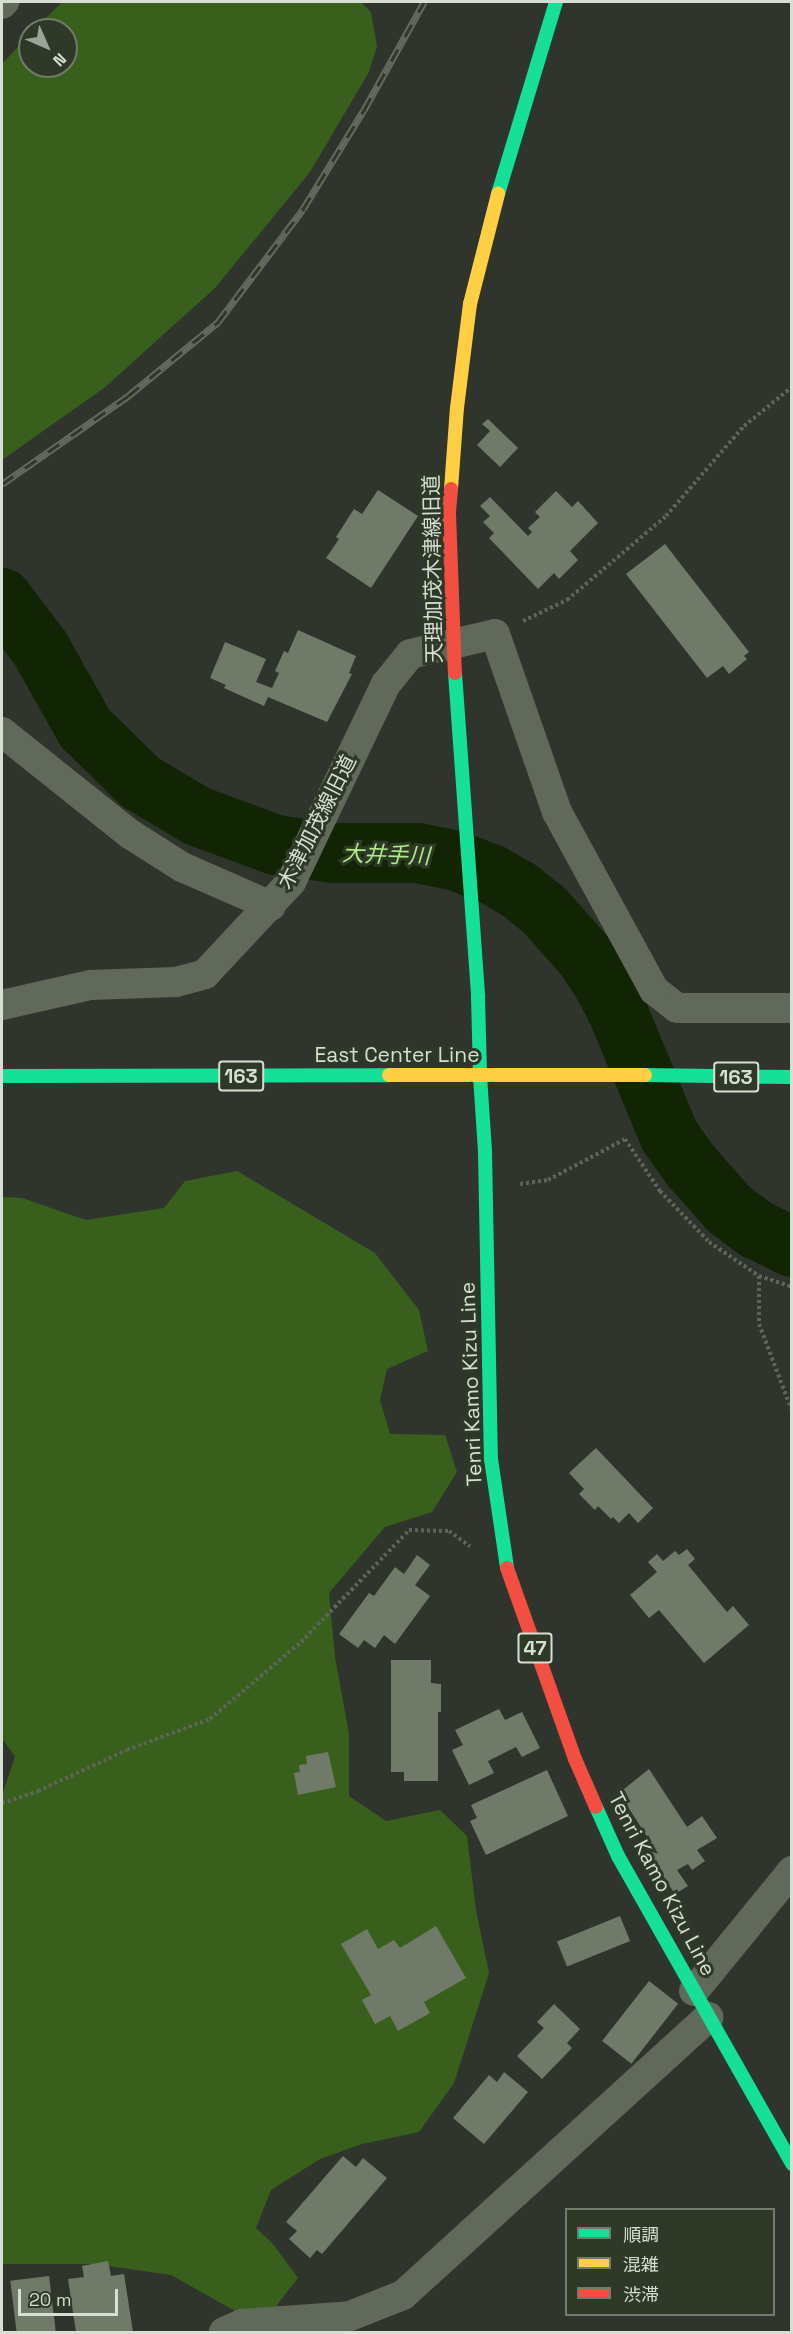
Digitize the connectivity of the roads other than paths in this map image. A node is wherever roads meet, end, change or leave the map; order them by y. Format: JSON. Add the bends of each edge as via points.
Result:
{"nodes":[{"id":1,"x":556,"y":2,"type":"edge"},
{"id":2,"x":453,"y":644,"type":"junction"},
{"id":3,"x":2,"y":732,"type":"edge"},
{"id":4,"x":271,"y":906,"type":"junction"},
{"id":5,"x":2,"y":1005,"type":"edge"},
{"id":6,"x":792,"y":1008,"type":"edge"},
{"id":7,"x":2,"y":1076,"type":"edge"},
{"id":8,"x":480,"y":1076,"type":"junction"},
{"id":9,"x":792,"y":1077,"type":"edge"},
{"id":10,"x":792,"y":1870,"type":"edge"},
{"id":11,"x":701,"y":2004,"type":"junction"},
{"id":12,"x":792,"y":2164,"type":"edge"},
{"id":13,"x":224,"y":2332,"type":"edge"}],
"edges":[{"from":1,"to":2,"type":"main road","name":"天理加茂木津線旧道","via":[[492,213],[470,303],[449,513]]},
{"from":2,"to":4,"type":"street","name":"木津加茂線旧道","via":[[410,654],[386,684],[291,882]]},
{"from":2,"to":6,"type":"street","name":"木津加茂線旧道","via":[[495,634],[557,812],[654,990],[676,1008]]},
{"from":2,"to":8,"type":"main road","name":"天理加茂木津線旧道"},
{"from":3,"to":4,"type":"street","name":"木津加茂線旧道","via":[[130,834],[182,867]]},
{"from":4,"to":5,"type":"street","via":[[206,974],[176,982],[90,985]]},
{"from":7,"to":8,"type":"main road","name":"East Center Line","number":"163"},
{"from":8,"to":9,"type":"main road","name":"East Center Line","number":"163"},
{"from":8,"to":11,"type":"main road","name":"Tenri Kamo Kizu Line","number":"47","via":[[486,1188],[490,1459],[508,1575],[575,1759],[618,1856]]},
{"from":10,"to":11,"type":"street"},
{"from":11,"to":12,"type":"main road","name":"Tenri Kamo Kizu Line","number":"47"},
{"from":11,"to":13,"type":"street","via":[[403,2295],[350,2316],[242,2324]]}]}
